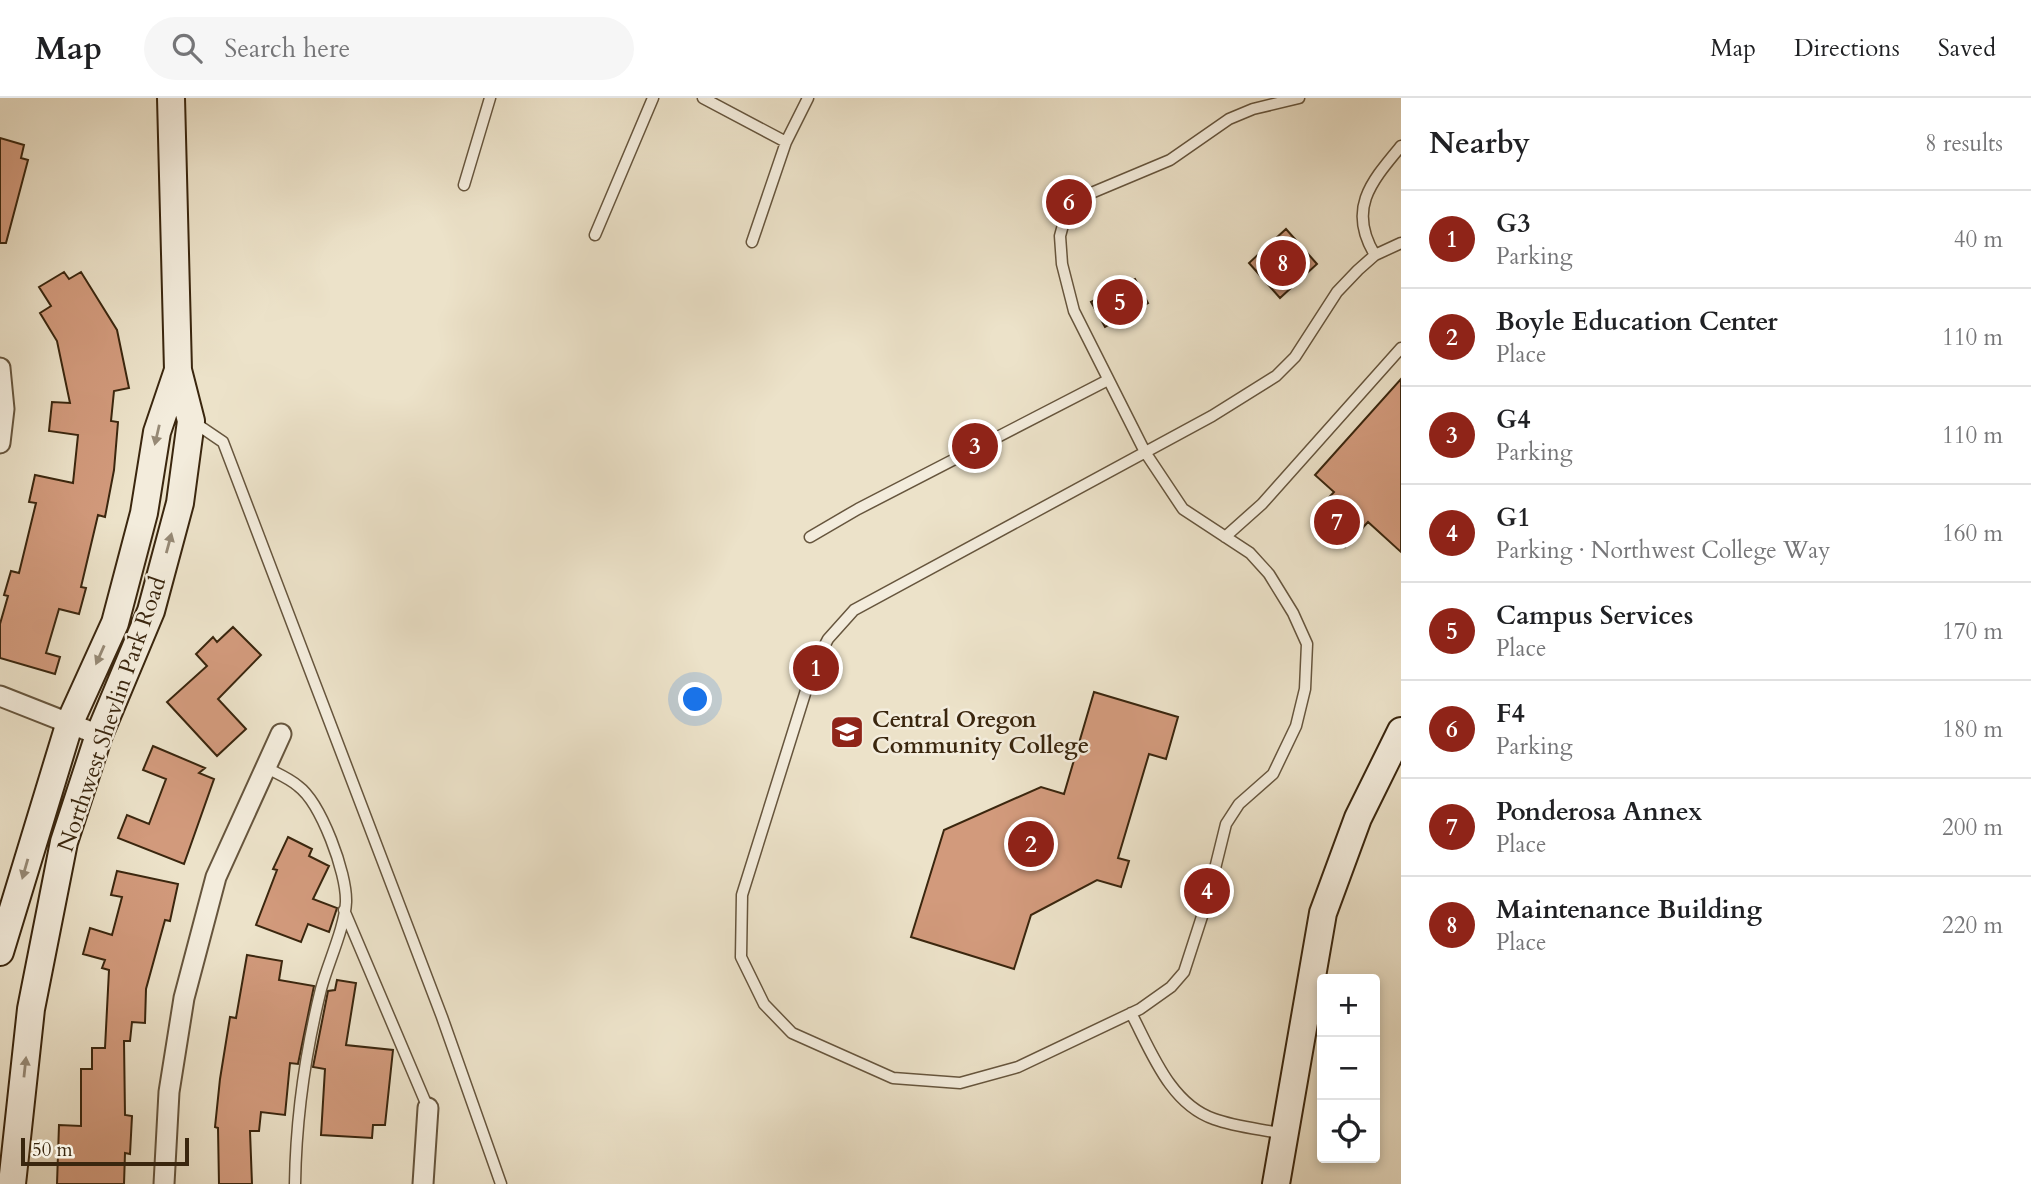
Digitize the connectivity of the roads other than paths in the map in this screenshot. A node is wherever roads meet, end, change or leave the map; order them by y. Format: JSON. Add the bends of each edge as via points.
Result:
{"nodes":[{"id":1,"x":170,"y":98,"type":"edge"},
{"id":2,"x":490,"y":98,"type":"edge"},
{"id":3,"x":653,"y":98,"type":"edge"},
{"id":4,"x":703,"y":98,"type":"edge"},
{"id":5,"x":808,"y":98,"type":"edge"},
{"id":6,"x":1299,"y":98,"type":"edge"},
{"id":7,"x":786,"y":142,"type":"junction"},
{"id":8,"x":1401,"y":146,"type":"edge"},
{"id":9,"x":464,"y":185,"type":"dead end"},
{"id":10,"x":596,"y":235,"type":"dead end"},
{"id":11,"x":752,"y":242,"type":"dead end"},
{"id":12,"x":1401,"y":243,"type":"edge"},
{"id":13,"x":1375,"y":255,"type":"junction"},
{"id":14,"x":1401,"y":348,"type":"edge"},
{"id":15,"x":0,"y":368,"type":"edge"},
{"id":16,"x":178,"y":370,"type":"junction"},
{"id":17,"x":1108,"y":380,"type":"junction"},
{"id":18,"x":191,"y":421,"type":"junction"},
{"id":19,"x":0,"y":443,"type":"edge"},
{"id":20,"x":1145,"y":452,"type":"junction"},
{"id":21,"x":810,"y":537,"type":"dead end"},
{"id":22,"x":1225,"y":537,"type":"junction"},
{"id":23,"x":0,"y":696,"type":"edge"},
{"id":24,"x":70,"y":722,"type":"junction"},
{"id":25,"x":1401,"y":731,"type":"edge"},
{"id":26,"x":281,"y":734,"type":"dead end"},
{"id":27,"x":99,"y":735,"type":"junction"},
{"id":28,"x":265,"y":767,"type":"junction"},
{"id":29,"x":344,"y":910,"type":"junction"},
{"id":30,"x":0,"y":952,"type":"edge"},
{"id":31,"x":1131,"y":1013,"type":"junction"},
{"id":32,"x":428,"y":1108,"type":"joint"},
{"id":33,"x":1284,"y":1134,"type":"junction"},
{"id":34,"x":12,"y":1184,"type":"edge"},
{"id":35,"x":164,"y":1184,"type":"edge"},
{"id":36,"x":295,"y":1184,"type":"edge"},
{"id":37,"x":423,"y":1184,"type":"edge"},
{"id":38,"x":501,"y":1184,"type":"edge"},
{"id":39,"x":1276,"y":1184,"type":"edge"}],
"edges":[{"from":1,"to":16,"type":"main road","name":"Northwest Shevlin Park Road"},
{"from":2,"to":9,"type":"lane"},
{"from":3,"to":10,"type":"lane"},
{"from":4,"to":7,"type":"lane"},
{"from":5,"to":7,"type":"lane"},
{"from":6,"to":17,"type":"lane","via":[[1229,119],[1170,160],[1077,200],[1066,214],[1060,236],[1074,311]]},
{"from":7,"to":11,"type":"lane"},
{"from":8,"to":13,"type":"lane","via":[[1376,176],[1363,201],[1364,238]]},
{"from":12,"to":13,"type":"lane"},
{"from":13,"to":20,"type":"lane","via":[[1337,292],[1295,357],[1276,376]]},
{"from":14,"to":22,"type":"lane","via":[[1262,505]]},
{"from":15,"to":19,"type":"street","via":[[4,409]]},
{"from":16,"to":18,"type":"main road","name":"Northwest Shevlin Park Road"},
{"from":16,"to":24,"type":"main road","name":"Northwest Shevlin Park Road","one_way":true,"via":[[157,432],[145,513],[115,623]]},
{"from":17,"to":20,"type":"lane"},
{"from":17,"to":21,"type":"lane"},
{"from":27,"to":18,"type":"main road","name":"Northwest Shevlin Park Road","one_way":true,"via":[[151,611],[180,503]]},
{"from":18,"to":38,"type":"lane","via":[[223,442]]},
{"from":20,"to":22,"type":"lane","via":[[1183,509]]},
{"from":20,"to":31,"type":"lane","via":[[854,610],[813,668],[742,895],[741,957],[764,1004],[792,1033],[893,1077],[960,1083],[1018,1067]]},
{"from":22,"to":31,"type":"lane","via":[[1250,552],[1293,613],[1307,644],[1306,689],[1296,726],[1273,774],[1239,804],[1226,824],[1208,901],[1184,972],[1171,987]]},
{"from":23,"to":24,"type":"street"},
{"from":24,"to":27,"type":"street"},
{"from":24,"to":30,"type":"main road","name":"Northwest Shevlin Park Road","one_way":true},
{"from":25,"to":33,"type":"main road","via":[[1358,818],[1323,913]]},
{"from":26,"to":28,"type":"street"},
{"from":34,"to":27,"type":"main road","name":"Northwest Shevlin Park Road","one_way":true,"via":[[45,927],[64,842]]},
{"from":28,"to":29,"type":"lane","via":[[299,786],[318,810],[344,882]]},
{"from":28,"to":35,"type":"street","via":[[216,877],[184,998],[169,1091]]},
{"from":29,"to":32,"type":"lane"},
{"from":29,"to":36,"type":"lane","via":[[305,1060]]},
{"from":31,"to":33,"type":"lane","via":[[1163,1074],[1185,1102],[1212,1119]]},
{"from":32,"to":37,"type":"street"},
{"from":33,"to":39,"type":"main road"}]}
